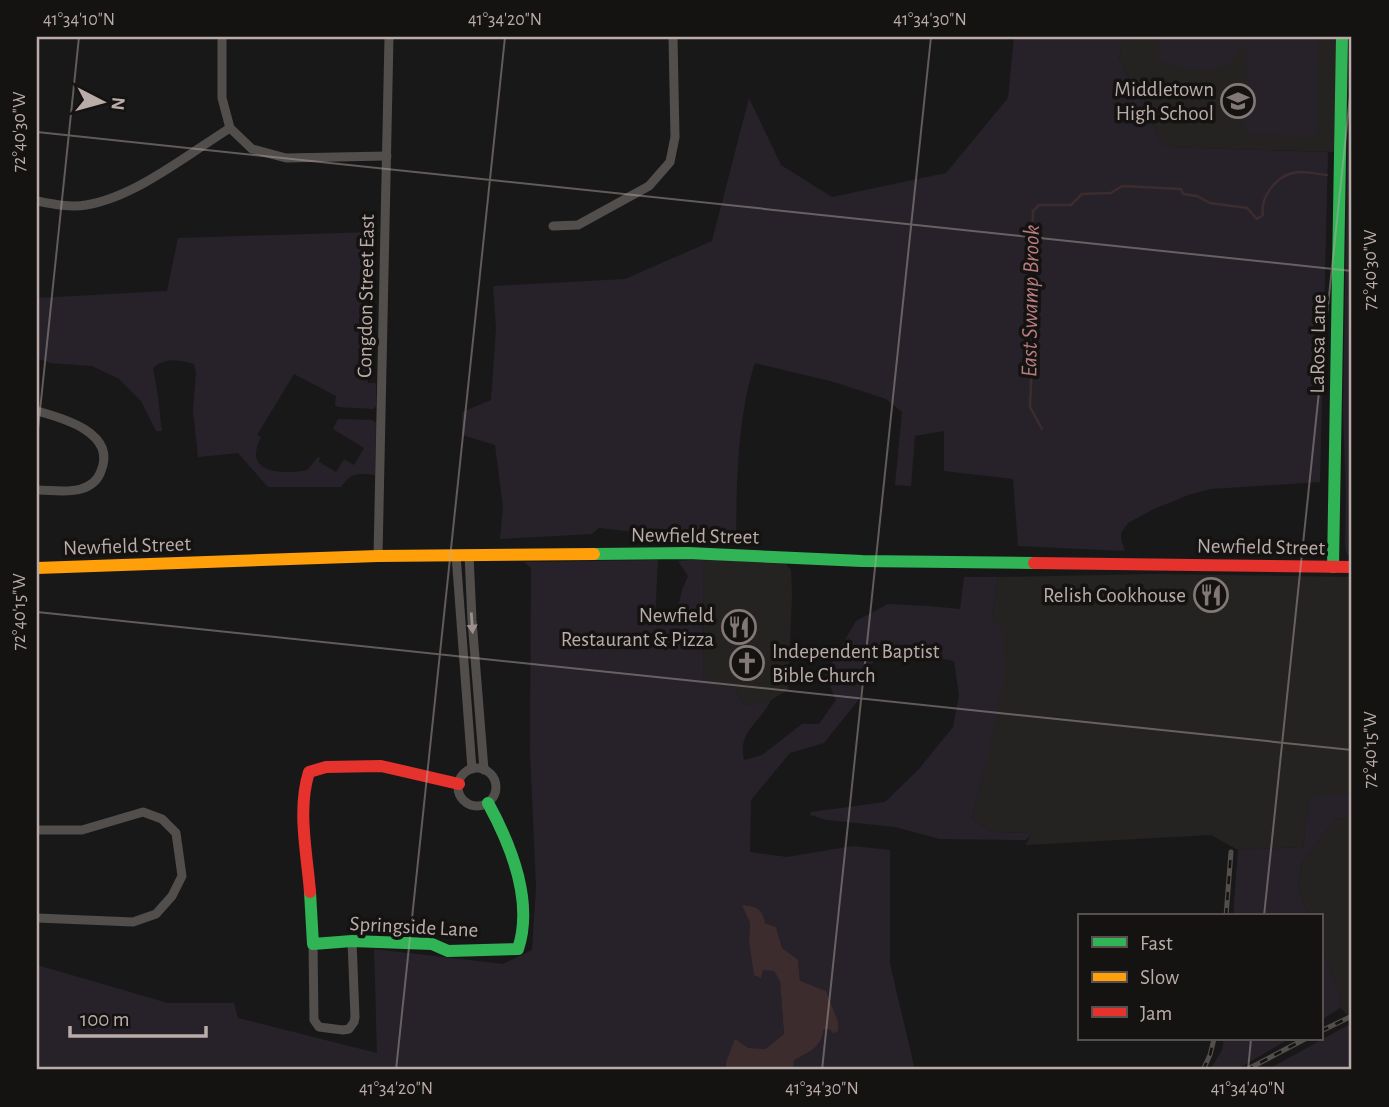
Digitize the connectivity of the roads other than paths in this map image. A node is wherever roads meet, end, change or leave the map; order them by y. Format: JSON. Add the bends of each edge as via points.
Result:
{"nodes":[{"id":1,"x":222,"y":37,"type":"edge"},
{"id":2,"x":389,"y":37,"type":"edge"},
{"id":3,"x":673,"y":37,"type":"edge"},
{"id":4,"x":1342,"y":37,"type":"edge"},
{"id":5,"x":230,"y":128,"type":"junction"},
{"id":6,"x":387,"y":156,"type":"junction"},
{"id":7,"x":37,"y":201,"type":"edge"},
{"id":8,"x":553,"y":226,"type":"dead end"},
{"id":9,"x":37,"y":411,"type":"edge"},
{"id":10,"x":37,"y":490,"type":"edge"},
{"id":11,"x":463,"y":555,"type":"junction"},
{"id":12,"x":378,"y":556,"type":"junction"},
{"id":13,"x":1332,"y":567,"type":"junction"},
{"id":14,"x":1352,"y":567,"type":"edge"},
{"id":15,"x":37,"y":568,"type":"edge"},
{"id":16,"x":472,"y":769,"type":"junction"},
{"id":17,"x":484,"y":770,"type":"junction"},
{"id":18,"x":459,"y":784,"type":"junction"},
{"id":19,"x":488,"y":803,"type":"junction"},
{"id":20,"x":37,"y":830,"type":"edge"},
{"id":21,"x":37,"y":918,"type":"edge"},
{"id":22,"x":352,"y":942,"type":"junction"},
{"id":23,"x":313,"y":944,"type":"junction"}],
"edges":[{"from":1,"to":5,"type":"street","via":[[222,98]]},
{"from":2,"to":6,"type":"street","name":"Congdon Street East"},
{"from":3,"to":8,"type":"street","via":[[675,137],[670,162],[649,186],[578,225]]},
{"from":4,"to":13,"type":"main road","name":"LaRosa Lane"},
{"from":5,"to":6,"type":"street","via":[[252,149],[286,158]]},
{"from":5,"to":7,"type":"street","via":[[134,190],[84,206]]},
{"from":6,"to":12,"type":"street","name":"Congdon Street East"},
{"from":9,"to":10,"type":"street","via":[[86,430],[103,452],[103,467],[91,485],[79,490]]},
{"from":11,"to":12,"type":"main road","name":"Newfield Street"},
{"from":11,"to":13,"type":"main road","name":"Newfield Street","via":[[698,554],[862,561]]},
{"from":11,"to":16,"type":"street"},
{"from":11,"to":17,"type":"street","name":"Springside Lane","one_way":true},
{"from":12,"to":15,"type":"main road","name":"Newfield Street"},
{"from":13,"to":14,"type":"main road","name":"Newfield Street"},
{"from":16,"to":17,"type":"street"},
{"from":16,"to":18,"type":"street"},
{"from":17,"to":19,"type":"street","name":"Springside Lane","via":[[496,786]]},
{"from":18,"to":19,"type":"street","via":[[465,802],[474,806]]},
{"from":18,"to":23,"type":"main road","via":[[381,766],[326,767],[309,772],[304,808]]},
{"from":19,"to":22,"type":"main road","name":"Springside Lane","via":[[507,839],[521,888],[518,949],[448,951],[432,944]]},
{"from":20,"to":21,"type":"street","via":[[82,830],[143,812],[162,819],[176,833],[182,876],[156,914],[133,922]]},
{"from":22,"to":23,"type":"main road","name":"Springside Lane"},
{"from":22,"to":23,"type":"street","via":[[355,1017],[349,1029],[343,1030],[319,1027],[314,1020]]}]}
